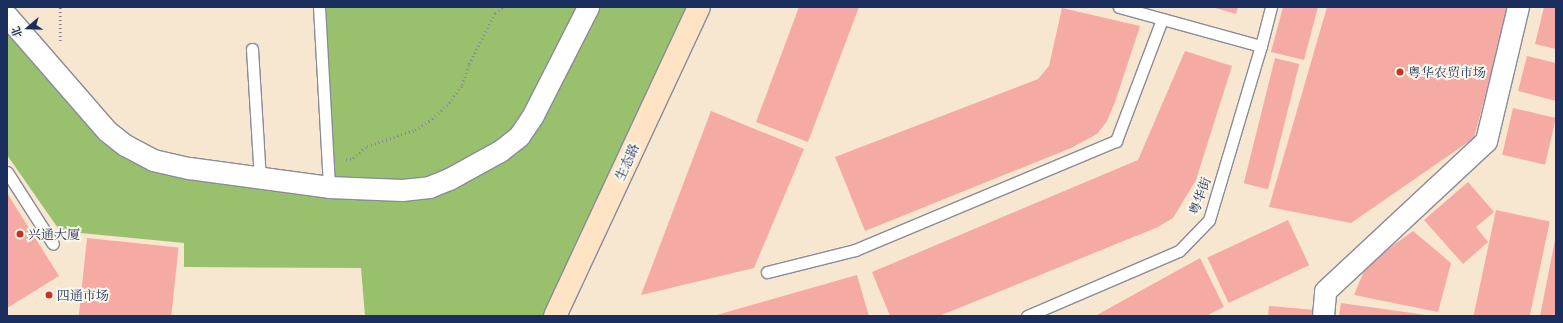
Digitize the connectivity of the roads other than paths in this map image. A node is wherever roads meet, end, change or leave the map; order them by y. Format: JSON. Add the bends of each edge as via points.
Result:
{"nodes":[{"id":1,"x":319,"y":7,"type":"edge"},
{"id":2,"x":588,"y":7,"type":"edge"},
{"id":3,"x":698,"y":7,"type":"edge"},
{"id":4,"x":1120,"y":7,"type":"edge"},
{"id":5,"x":1271,"y":7,"type":"edge"},
{"id":6,"x":1518,"y":7,"type":"edge"},
{"id":7,"x":7,"y":16,"type":"edge"},
{"id":8,"x":1162,"y":18,"type":"junction"},
{"id":9,"x":1261,"y":46,"type":"junction"},
{"id":10,"x":252,"y":49,"type":"dead end"},
{"id":11,"x":7,"y":172,"type":"edge"},
{"id":12,"x":260,"y":178,"type":"junction"},
{"id":13,"x":329,"y":187,"type":"junction"},
{"id":14,"x":52,"y":244,"type":"dead end"},
{"id":15,"x":767,"y":272,"type":"dead end"},
{"id":16,"x":556,"y":316,"type":"edge"},
{"id":17,"x":1027,"y":316,"type":"edge"},
{"id":18,"x":1323,"y":316,"type":"edge"}],
"edges":[{"from":1,"to":13,"type":"lane"},
{"from":2,"to":13,"type":"street","via":[[533,115],[519,136],[500,151],[429,187],[402,190]]},
{"from":3,"to":16,"type":"street","name":"生态路"},
{"from":4,"to":8,"type":"lane"},
{"from":5,"to":9,"type":"lane","name":"粤华街"},
{"from":6,"to":18,"type":"street","via":[[1486,141],[1325,291]]},
{"from":7,"to":12,"type":"street","via":[[107,131],[125,145],[153,160]]},
{"from":8,"to":9,"type":"lane"},
{"from":8,"to":15,"type":"lane","via":[[1116,141],[855,250]]},
{"from":9,"to":17,"type":"lane","name":"粤华街","via":[[1209,220],[1179,251]]},
{"from":10,"to":12,"type":"lane"},
{"from":11,"to":14,"type":"lane"},
{"from":12,"to":13,"type":"street"}]}
